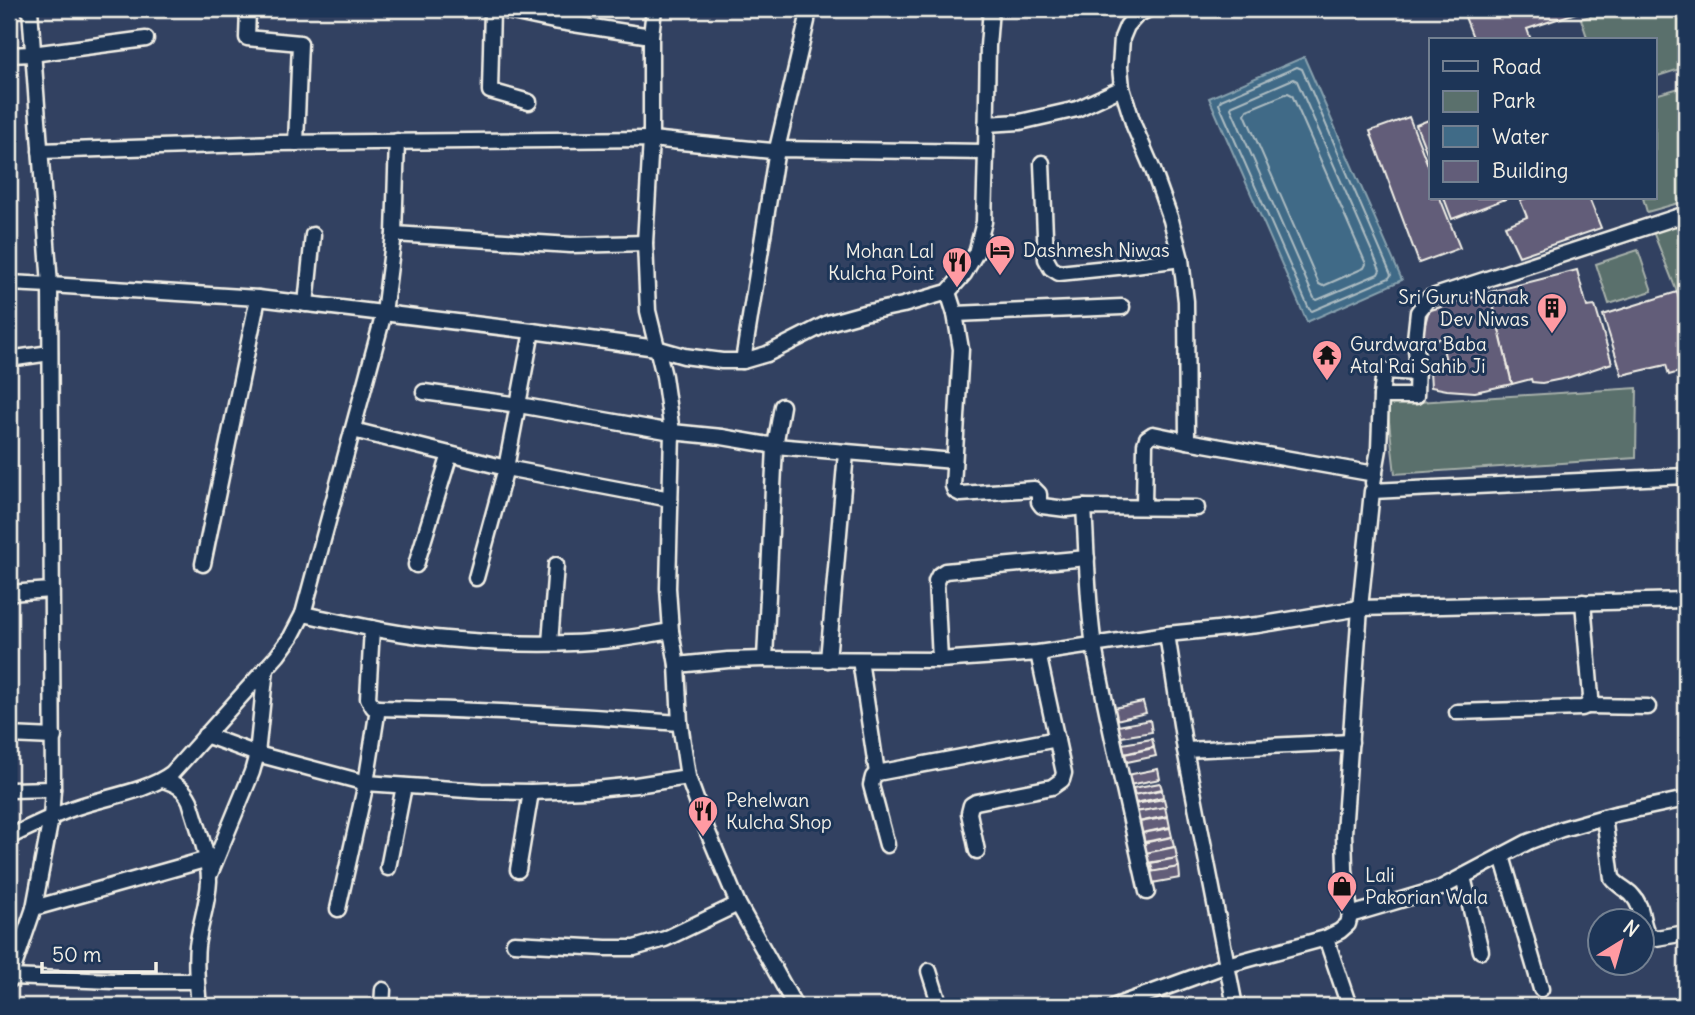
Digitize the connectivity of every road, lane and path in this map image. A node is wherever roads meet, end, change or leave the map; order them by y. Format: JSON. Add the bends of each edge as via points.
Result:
{"nodes":[{"id":1,"x":30,"y":9,"type":"edge"},
{"id":2,"x":248,"y":9,"type":"edge"},
{"id":3,"x":492,"y":9,"type":"edge"},
{"id":4,"x":497,"y":9,"type":"edge"},
{"id":5,"x":654,"y":9,"type":"edge"},
{"id":6,"x":808,"y":9,"type":"edge"},
{"id":7,"x":991,"y":9,"type":"edge"},
{"id":8,"x":1149,"y":9,"type":"edge"},
{"id":9,"x":651,"y":36,"type":"junction"},
{"id":10,"x":146,"y":39,"type":"dead end"},
{"id":11,"x":32,"y":54,"type":"junction"},
{"id":12,"x":9,"y":55,"type":"edge"},
{"id":13,"x":1122,"y":88,"type":"junction"},
{"id":14,"x":529,"y":102,"type":"dead end"},
{"id":15,"x":986,"y":124,"type":"junction"},
{"id":16,"x":652,"y":139,"type":"junction"},
{"id":17,"x":397,"y":141,"type":"junction"},
{"id":18,"x":296,"y":143,"type":"junction"},
{"id":19,"x":777,"y":149,"type":"junction"},
{"id":20,"x":40,"y":151,"type":"junction"},
{"id":21,"x":986,"y":152,"type":"junction"},
{"id":22,"x":1042,"y":163,"type":"dead end"},
{"id":23,"x":1686,"y":214,"type":"edge"},
{"id":24,"x":394,"y":234,"type":"junction"},
{"id":25,"x":313,"y":235,"type":"dead end"},
{"id":26,"x":645,"y":243,"type":"junction"},
{"id":27,"x":1181,"y":259,"type":"junction"},
{"id":28,"x":9,"y":284,"type":"edge"},
{"id":29,"x":50,"y":285,"type":"junction"},
{"id":30,"x":948,"y":292,"type":"junction"},
{"id":31,"x":258,"y":298,"type":"junction"},
{"id":32,"x":306,"y":304,"type":"junction"},
{"id":33,"x":1122,"y":307,"type":"dead end"},
{"id":34,"x":384,"y":313,"type":"junction"},
{"id":35,"x":955,"y":314,"type":"junction"},
{"id":36,"x":532,"y":331,"type":"junction"},
{"id":37,"x":656,"y":348,"type":"junction"},
{"id":38,"x":50,"y":353,"type":"junction"},
{"id":39,"x":9,"y":359,"type":"edge"},
{"id":40,"x":743,"y":361,"type":"junction"},
{"id":41,"x":1417,"y":373,"type":"junction"},
{"id":42,"x":424,"y":392,"type":"dead end"},
{"id":43,"x":1381,"y":396,"type":"junction"},
{"id":44,"x":519,"y":405,"type":"junction"},
{"id":45,"x":782,"y":406,"type":"dead end"},
{"id":46,"x":353,"y":430,"type":"junction"},
{"id":47,"x":672,"y":432,"type":"junction"},
{"id":48,"x":1187,"y":441,"type":"junction"},
{"id":49,"x":775,"y":446,"type":"junction"},
{"id":50,"x":846,"y":453,"type":"junction"},
{"id":51,"x":450,"y":454,"type":"junction"},
{"id":52,"x":954,"y":461,"type":"junction"},
{"id":53,"x":506,"y":468,"type":"junction"},
{"id":54,"x":1375,"y":474,"type":"junction"},
{"id":55,"x":1686,"y":476,"type":"edge"},
{"id":56,"x":1372,"y":491,"type":"junction"},
{"id":57,"x":670,"y":499,"type":"junction"},
{"id":58,"x":1084,"y":507,"type":"junction"},
{"id":59,"x":1144,"y":507,"type":"junction"},
{"id":60,"x":1197,"y":508,"type":"dead end"},
{"id":61,"x":1087,"y":558,"type":"junction"},
{"id":62,"x":203,"y":564,"type":"dead end"},
{"id":63,"x":415,"y":565,"type":"dead end"},
{"id":64,"x":556,"y":565,"type":"dead end"},
{"id":65,"x":476,"y":578,"type":"dead end"},
{"id":66,"x":51,"y":590,"type":"junction"},
{"id":67,"x":9,"y":593,"type":"edge"},
{"id":68,"x":1686,"y":600,"type":"edge"},
{"id":69,"x":1584,"y":602,"type":"junction"},
{"id":70,"x":1360,"y":608,"type":"junction"},
{"id":71,"x":303,"y":614,"type":"junction"},
{"id":72,"x":372,"y":628,"type":"junction"},
{"id":73,"x":671,"y":631,"type":"junction"},
{"id":74,"x":1167,"y":634,"type":"junction"},
{"id":75,"x":550,"y":643,"type":"junction"},
{"id":76,"x":1094,"y":644,"type":"junction"},
{"id":77,"x":1038,"y":653,"type":"junction"},
{"id":78,"x":765,"y":659,"type":"junction"},
{"id":79,"x":828,"y":660,"type":"junction"},
{"id":80,"x":860,"y":660,"type":"junction"},
{"id":81,"x":940,"y":660,"type":"junction"},
{"id":82,"x":677,"y":664,"type":"junction"},
{"id":83,"x":267,"y":668,"type":"junction"},
{"id":84,"x":1587,"y":706,"type":"junction"},
{"id":85,"x":1647,"y":707,"type":"dead end"},
{"id":86,"x":378,"y":708,"type":"junction"},
{"id":87,"x":1457,"y":712,"type":"dead end"},
{"id":88,"x":680,"y":723,"type":"junction"},
{"id":89,"x":9,"y":735,"type":"edge"},
{"id":90,"x":205,"y":735,"type":"junction"},
{"id":91,"x":54,"y":737,"type":"junction"},
{"id":92,"x":1057,"y":739,"type":"junction"},
{"id":93,"x":1351,"y":742,"type":"junction"},
{"id":94,"x":1185,"y":750,"type":"junction"},
{"id":95,"x":257,"y":754,"type":"junction"},
{"id":96,"x":877,"y":774,"type":"junction"},
{"id":97,"x":688,"y":776,"type":"junction"},
{"id":98,"x":163,"y":780,"type":"junction"},
{"id":99,"x":366,"y":783,"type":"junction"},
{"id":100,"x":404,"y":786,"type":"junction"},
{"id":101,"x":53,"y":789,"type":"junction"},
{"id":102,"x":9,"y":790,"type":"edge"},
{"id":103,"x":531,"y":792,"type":"junction"},
{"id":104,"x":1686,"y":799,"type":"edge"},
{"id":105,"x":1604,"y":817,"type":"junction"},
{"id":106,"x":51,"y":818,"type":"junction"},
{"id":107,"x":9,"y":836,"type":"edge"},
{"id":108,"x":887,"y":845,"type":"dead end"},
{"id":109,"x":977,"y":851,"type":"dead end"},
{"id":110,"x":1503,"y":856,"type":"junction"},
{"id":111,"x":211,"y":857,"type":"junction"},
{"id":112,"x":388,"y":868,"type":"dead end"},
{"id":113,"x":518,"y":870,"type":"dead end"},
{"id":114,"x":1463,"y":877,"type":"junction"},
{"id":115,"x":1147,"y":892,"type":"dead end"},
{"id":116,"x":738,"y":904,"type":"junction"},
{"id":117,"x":34,"y":908,"type":"junction"},
{"id":118,"x":338,"y":909,"type":"dead end"},
{"id":119,"x":1350,"y":915,"type":"junction"},
{"id":120,"x":1686,"y":933,"type":"edge"},
{"id":121,"x":1326,"y":938,"type":"junction"},
{"id":122,"x":514,"y":943,"type":"dead end"},
{"id":123,"x":1482,"y":951,"type":"dead end"},
{"id":124,"x":1227,"y":965,"type":"junction"},
{"id":125,"x":929,"y":971,"type":"dead end"},
{"id":126,"x":9,"y":979,"type":"edge"},
{"id":127,"x":197,"y":981,"type":"junction"},
{"id":128,"x":1541,"y":989,"type":"dead end"},
{"id":129,"x":383,"y":990,"type":"dead end"},
{"id":130,"x":199,"y":1006,"type":"edge"},
{"id":131,"x":382,"y":1006,"type":"edge"},
{"id":132,"x":795,"y":1006,"type":"edge"},
{"id":133,"x":940,"y":1006,"type":"edge"},
{"id":134,"x":1115,"y":1006,"type":"edge"},
{"id":135,"x":1235,"y":1006,"type":"edge"},
{"id":136,"x":1349,"y":1006,"type":"edge"}],
"edges":[{"from":1,"to":11,"type":"street"},
{"from":2,"to":18,"type":"street","via":[[247,38],[300,43]]},
{"from":3,"to":14,"type":"street","via":[[490,91]]},
{"from":4,"to":9,"type":"street"},
{"from":5,"to":9,"type":"street"},
{"from":6,"to":19,"type":"street"},
{"from":7,"to":15,"type":"street"},
{"from":8,"to":13,"type":"street","via":[[1137,15],[1122,38]]},
{"from":9,"to":16,"type":"street"},
{"from":10,"to":11,"type":"street"},
{"from":11,"to":12,"type":"street"},
{"from":11,"to":20,"type":"street"},
{"from":13,"to":15,"type":"street","via":[[1077,109],[1020,122]]},
{"from":13,"to":27,"type":"street"},
{"from":15,"to":21,"type":"street"},
{"from":16,"to":17,"type":"street"},
{"from":16,"to":19,"type":"street"},
{"from":16,"to":26,"type":"street"},
{"from":17,"to":18,"type":"street"},
{"from":17,"to":24,"type":"street"},
{"from":18,"to":20,"type":"street"},
{"from":19,"to":21,"type":"street"},
{"from":19,"to":40,"type":"street"},
{"from":20,"to":29,"type":"street"},
{"from":21,"to":30,"type":"street","via":[[984,222],[975,253]]},
{"from":22,"to":27,"type":"street","via":[[1046,259],[1051,268],[1059,272]]},
{"from":23,"to":41,"type":"street","via":[[1429,298],[1418,312]]},
{"from":24,"to":26,"type":"street","via":[[571,245]]},
{"from":24,"to":34,"type":"street"},
{"from":25,"to":32,"type":"street"},
{"from":26,"to":37,"type":"street","via":[[648,311]]},
{"from":27,"to":48,"type":"street","via":[[1186,301]]},
{"from":28,"to":29,"type":"street"},
{"from":29,"to":31,"type":"street"},
{"from":29,"to":38,"type":"street"},
{"from":30,"to":35,"type":"street"},
{"from":30,"to":40,"type":"street","via":[[828,323],[768,354]]},
{"from":31,"to":32,"type":"street"},
{"from":31,"to":62,"type":"street"},
{"from":32,"to":34,"type":"street"},
{"from":33,"to":35,"type":"street"},
{"from":34,"to":36,"type":"street"},
{"from":34,"to":46,"type":"street"},
{"from":35,"to":52,"type":"street","via":[[961,349]]},
{"from":36,"to":37,"type":"street"},
{"from":36,"to":44,"type":"street"},
{"from":37,"to":40,"type":"street","via":[[684,356]]},
{"from":37,"to":47,"type":"street"},
{"from":38,"to":39,"type":"street"},
{"from":38,"to":66,"type":"street"},
{"from":41,"to":43,"type":"street","via":[[1384,372]]},
{"from":41,"to":43,"type":"street","via":[[1416,396]]},
{"from":42,"to":44,"type":"street"},
{"from":43,"to":54,"type":"street"},
{"from":44,"to":47,"type":"street"},
{"from":44,"to":53,"type":"street"},
{"from":45,"to":49,"type":"street"},
{"from":46,"to":51,"type":"street"},
{"from":46,"to":71,"type":"street"},
{"from":47,"to":49,"type":"street"},
{"from":47,"to":57,"type":"street"},
{"from":48,"to":54,"type":"street"},
{"from":48,"to":59,"type":"street","via":[[1153,434],[1147,438]]},
{"from":49,"to":50,"type":"street"},
{"from":49,"to":78,"type":"street"},
{"from":50,"to":52,"type":"street"},
{"from":50,"to":79,"type":"street"},
{"from":51,"to":53,"type":"street"},
{"from":51,"to":63,"type":"street"},
{"from":52,"to":58,"type":"street","via":[[953,486],[961,494],[1034,489],[1042,506]]},
{"from":53,"to":57,"type":"street"},
{"from":53,"to":65,"type":"street"},
{"from":54,"to":56,"type":"street"},
{"from":55,"to":56,"type":"street"},
{"from":56,"to":70,"type":"street"},
{"from":57,"to":73,"type":"street"},
{"from":58,"to":59,"type":"street"},
{"from":58,"to":61,"type":"street"},
{"from":59,"to":60,"type":"street"},
{"from":61,"to":76,"type":"street"},
{"from":61,"to":81,"type":"street","via":[[939,575]]},
{"from":64,"to":75,"type":"street"},
{"from":66,"to":67,"type":"street"},
{"from":66,"to":91,"type":"street"},
{"from":68,"to":69,"type":"street"},
{"from":69,"to":70,"type":"street"},
{"from":69,"to":84,"type":"street","via":[[1591,697]]},
{"from":70,"to":74,"type":"street"},
{"from":70,"to":93,"type":"street"},
{"from":71,"to":72,"type":"street"},
{"from":71,"to":83,"type":"street"},
{"from":72,"to":75,"type":"street","via":[[445,639]]},
{"from":72,"to":86,"type":"street","via":[[368,698]]},
{"from":73,"to":75,"type":"street"},
{"from":73,"to":82,"type":"street"},
{"from":74,"to":76,"type":"street"},
{"from":74,"to":94,"type":"street"},
{"from":76,"to":77,"type":"street"},
{"from":76,"to":115,"type":"street"},
{"from":77,"to":81,"type":"street"},
{"from":77,"to":92,"type":"street"},
{"from":78,"to":79,"type":"street"},
{"from":78,"to":82,"type":"street"},
{"from":79,"to":80,"type":"street"},
{"from":80,"to":81,"type":"street"},
{"from":80,"to":96,"type":"street"},
{"from":82,"to":88,"type":"street"},
{"from":83,"to":90,"type":"street"},
{"from":83,"to":95,"type":"street"},
{"from":84,"to":85,"type":"street"},
{"from":84,"to":87,"type":"street"},
{"from":86,"to":88,"type":"street"},
{"from":86,"to":99,"type":"street"},
{"from":88,"to":97,"type":"street"},
{"from":89,"to":91,"type":"street"},
{"from":90,"to":95,"type":"street"},
{"from":90,"to":98,"type":"street"},
{"from":91,"to":101,"type":"street"},
{"from":92,"to":96,"type":"street"},
{"from":92,"to":109,"type":"street","via":[[1064,773],[1059,784],[971,805]]},
{"from":93,"to":94,"type":"street"},
{"from":93,"to":119,"type":"street","via":[[1344,833]]},
{"from":94,"to":124,"type":"street"},
{"from":95,"to":99,"type":"street"},
{"from":95,"to":111,"type":"street"},
{"from":96,"to":108,"type":"street","via":[[871,785]]},
{"from":97,"to":103,"type":"street","via":[[636,785]]},
{"from":97,"to":116,"type":"street"},
{"from":98,"to":106,"type":"street"},
{"from":98,"to":111,"type":"street","via":[[187,793]]},
{"from":99,"to":100,"type":"street"},
{"from":99,"to":118,"type":"street"},
{"from":100,"to":103,"type":"street"},
{"from":100,"to":112,"type":"street"},
{"from":101,"to":102,"type":"street"},
{"from":101,"to":106,"type":"street"},
{"from":103,"to":113,"type":"street"},
{"from":104,"to":105,"type":"street"},
{"from":105,"to":110,"type":"street","via":[[1528,842]]},
{"from":105,"to":120,"type":"street","via":[[1612,878],[1637,901],[1647,934],[1656,938]]},
{"from":106,"to":107,"type":"street"},
{"from":106,"to":117,"type":"street"},
{"from":110,"to":114,"type":"street"},
{"from":110,"to":128,"type":"street"},
{"from":111,"to":117,"type":"street"},
{"from":111,"to":127,"type":"street","via":[[197,947]]},
{"from":114,"to":119,"type":"street","via":[[1432,892]]},
{"from":114,"to":123,"type":"street"},
{"from":116,"to":122,"type":"street","via":[[666,939],[634,948]]},
{"from":116,"to":132,"type":"street"},
{"from":117,"to":126,"type":"street"},
{"from":119,"to":121,"type":"street","via":[[1348,924]]},
{"from":121,"to":124,"type":"street"},
{"from":121,"to":136,"type":"street"},
{"from":124,"to":134,"type":"street"},
{"from":124,"to":135,"type":"street"},
{"from":125,"to":133,"type":"street"},
{"from":126,"to":127,"type":"street"},
{"from":127,"to":130,"type":"street"},
{"from":129,"to":131,"type":"street"}]}
